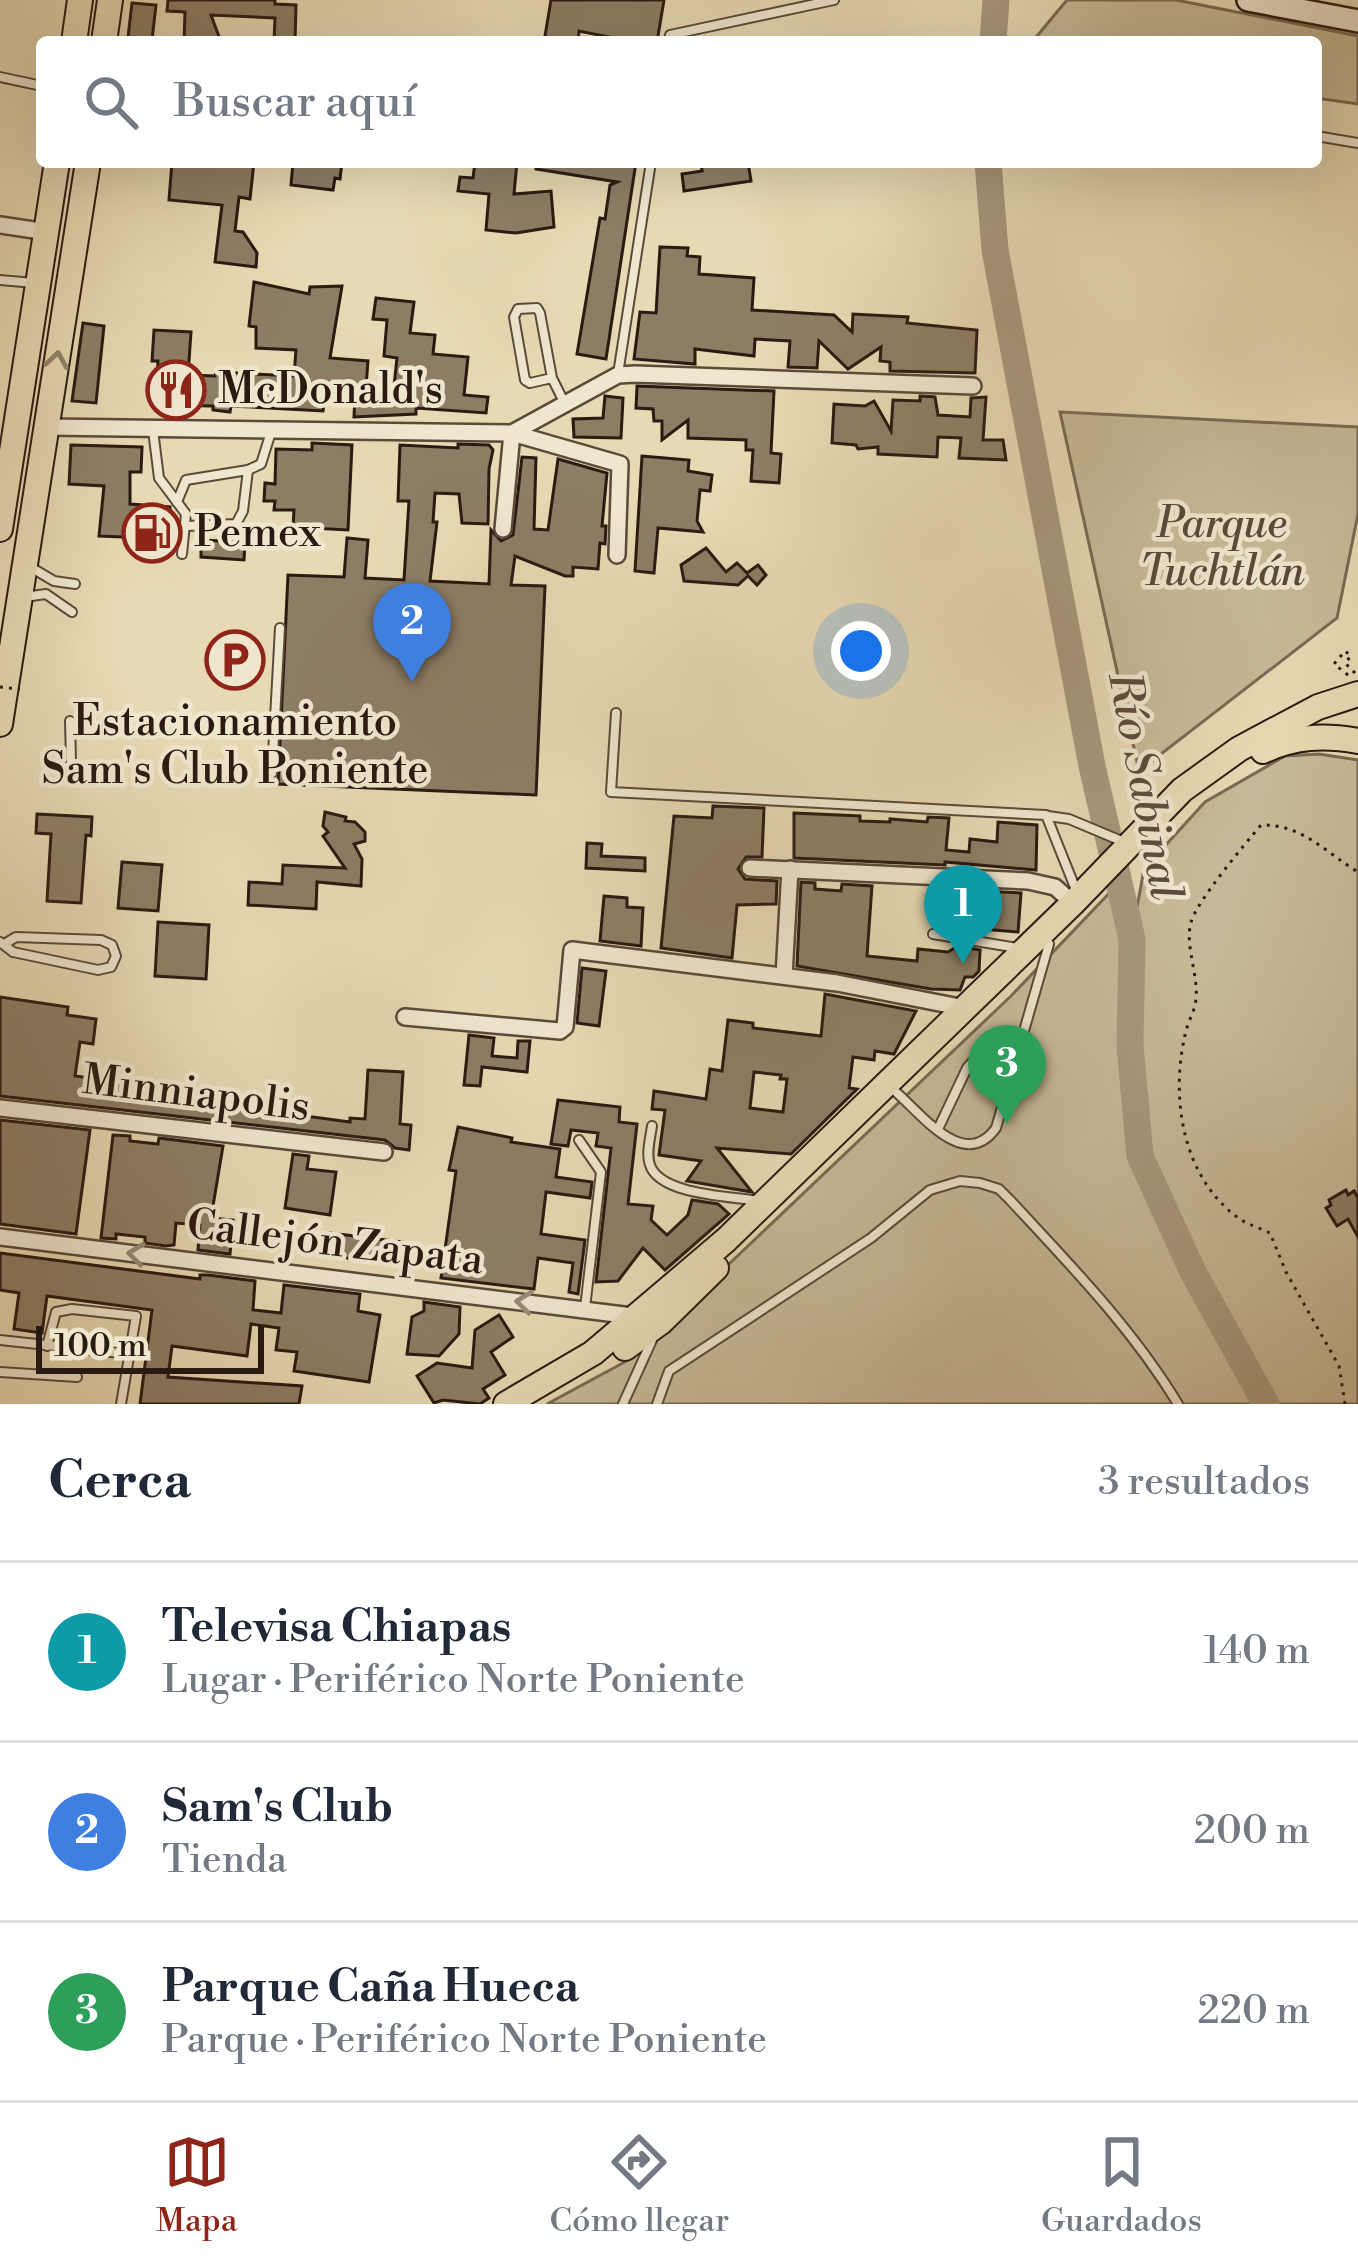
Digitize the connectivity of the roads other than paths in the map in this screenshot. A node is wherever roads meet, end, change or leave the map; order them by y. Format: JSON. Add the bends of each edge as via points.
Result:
{"nodes":[{"id":1,"x":80,"y":0,"type":"edge"},
{"id":2,"x":110,"y":0,"type":"edge"},
{"id":3,"x":834,"y":0,"type":"edge"},
{"id":4,"x":1249,"y":0,"type":"edge"},
{"id":5,"x":1322,"y":8,"type":"edge"},
{"id":6,"x":1358,"y":21,"type":"edge"},
{"id":7,"x":75,"y":36,"type":"edge"},
{"id":8,"x":105,"y":36,"type":"edge"},
{"id":9,"x":683,"y":36,"type":"edge"},
{"id":10,"x":0,"y":76,"type":"edge"},
{"id":11,"x":36,"y":85,"type":"edge"},
{"id":12,"x":1322,"y":137,"type":"edge"},
{"id":13,"x":1358,"y":143,"type":"edge"},
{"id":14,"x":56,"y":168,"type":"edge"},
{"id":15,"x":87,"y":168,"type":"edge"},
{"id":16,"x":650,"y":168,"type":"edge"},
{"id":17,"x":0,"y":225,"type":"edge"},
{"id":18,"x":47,"y":232,"type":"junction"},
{"id":19,"x":0,"y":280,"type":"edge"},
{"id":20,"x":39,"y":284,"type":"junction"},
{"id":21,"x":618,"y":375,"type":"junction"},
{"id":22,"x":552,"y":378,"type":"junction"},
{"id":23,"x":973,"y":386,"type":"dead end"},
{"id":24,"x":566,"y":406,"type":"junction"},
{"id":25,"x":46,"y":427,"type":"junction"},
{"id":26,"x":153,"y":430,"type":"junction"},
{"id":27,"x":271,"y":432,"type":"junction"},
{"id":28,"x":512,"y":433,"type":"junction"},
{"id":29,"x":248,"y":470,"type":"junction"},
{"id":30,"x":177,"y":502,"type":"junction"},
{"id":31,"x":186,"y":526,"type":"junction"},
{"id":32,"x":503,"y":529,"type":"dead end"},
{"id":33,"x":0,"y":530,"type":"edge"},
{"id":34,"x":182,"y":554,"type":"dead end"},
{"id":35,"x":617,"y":555,"type":"dead end"},
{"id":36,"x":26,"y":564,"type":"junction"},
{"id":37,"x":75,"y":584,"type":"dead end"},
{"id":38,"x":22,"y":598,"type":"junction"},
{"id":39,"x":71,"y":612,"type":"dead end"},
{"id":40,"x":280,"y":628,"type":"dead end"},
{"id":41,"x":1358,"y":694,"type":"edge"},
{"id":42,"x":616,"y":713,"type":"dead end"},
{"id":43,"x":70,"y":721,"type":"dead end"},
{"id":44,"x":0,"y":724,"type":"edge"},
{"id":45,"x":1358,"y":741,"type":"edge"},
{"id":46,"x":71,"y":761,"type":"dead end"},
{"id":47,"x":272,"y":773,"type":"dead end"},
{"id":48,"x":1046,"y":815,"type":"junction"},
{"id":49,"x":1123,"y":848,"type":"junction"},
{"id":50,"x":750,"y":868,"type":"dead end"},
{"id":51,"x":790,"y":869,"type":"junction"},
{"id":52,"x":1102,"y":882,"type":"junction"},
{"id":53,"x":1076,"y":900,"type":"junction"},
{"id":54,"x":933,"y":934,"type":"dead end"},
{"id":55,"x":3,"y":943,"type":"edge"},
{"id":56,"x":1037,"y":947,"type":"junction"},
{"id":57,"x":784,"y":976,"type":"junction"},
{"id":58,"x":965,"y":1008,"type":"junction"},
{"id":59,"x":405,"y":1017,"type":"dead end"},
{"id":60,"x":1016,"y":1058,"type":"junction"},
{"id":61,"x":897,"y":1093,"type":"junction"},
{"id":62,"x":0,"y":1108,"type":"edge"},
{"id":63,"x":652,"y":1126,"type":"dead end"},
{"id":64,"x":938,"y":1129,"type":"junction"},
{"id":65,"x":579,"y":1140,"type":"dead end"},
{"id":66,"x":384,"y":1152,"type":"dead end"},
{"id":67,"x":765,"y":1202,"type":"junction"},
{"id":68,"x":0,"y":1238,"type":"edge"},
{"id":69,"x":584,"y":1310,"type":"junction"},
{"id":70,"x":650,"y":1319,"type":"junction"},
{"id":71,"x":0,"y":1340,"type":"edge"},
{"id":72,"x":47,"y":1346,"type":"junction"},
{"id":73,"x":129,"y":1354,"type":"junction"},
{"id":74,"x":0,"y":1372,"type":"edge"},
{"id":75,"x":77,"y":1377,"type":"dead end"},
{"id":76,"x":122,"y":1404,"type":"edge"},
{"id":77,"x":506,"y":1404,"type":"edge"},
{"id":78,"x":530,"y":1404,"type":"edge"},
{"id":79,"x":623,"y":1404,"type":"edge"},
{"id":80,"x":657,"y":1404,"type":"edge"},
{"id":81,"x":1178,"y":1404,"type":"edge"}],
"edges":[{"from":1,"to":7,"type":"main road"},
{"from":2,"to":8,"type":"main road"},
{"from":3,"to":9,"type":"lane"},
{"from":4,"to":5,"type":"street"},
{"from":5,"to":6,"type":"street"},
{"from":10,"to":11,"type":"lane"},
{"from":12,"to":13,"type":"lane"},
{"from":14,"to":18,"type":"main road"},
{"from":25,"to":15,"type":"main road","one_way":true},
{"from":16,"to":21,"type":"lane"},
{"from":17,"to":18,"type":"street"},
{"from":18,"to":20,"type":"main road"},
{"from":19,"to":20,"type":"lane"},
{"from":20,"to":33,"type":"main road"},
{"from":21,"to":23,"type":"street"},
{"from":21,"to":24,"type":"street"},
{"from":22,"to":22,"type":"lane","via":[[540,313],[518,309],[525,380]]},
{"from":22,"to":24,"type":"lane"},
{"from":24,"to":28,"type":"street"},
{"from":25,"to":26,"type":"street"},
{"from":25,"to":36,"type":"main road"},
{"from":26,"to":27,"type":"street"},
{"from":26,"to":30,"type":"lane","via":[[159,478]]},
{"from":27,"to":28,"type":"street"},
{"from":27,"to":29,"type":"lane","via":[[261,464]]},
{"from":28,"to":32,"type":"street"},
{"from":28,"to":35,"type":"street","via":[[620,464]]},
{"from":29,"to":30,"type":"lane","via":[[186,480]]},
{"from":29,"to":31,"type":"lane","via":[[236,524]]},
{"from":30,"to":31,"type":"lane"},
{"from":31,"to":34,"type":"lane"},
{"from":36,"to":37,"type":"lane"},
{"from":36,"to":38,"type":"main road"},
{"from":38,"to":39,"type":"lane","via":[[46,594]]},
{"from":38,"to":44,"type":"main road"},
{"from":40,"to":47,"type":"lane"},
{"from":41,"to":49,"type":"main road","via":[[1239,749]]},
{"from":42,"to":48,"type":"lane","via":[[611,791]]},
{"from":43,"to":46,"type":"lane"},
{"from":45,"to":49,"type":"main road","via":[[1298,738],[1238,764]]},
{"from":48,"to":49,"type":"lane"},
{"from":48,"to":53,"type":"lane"},
{"from":49,"to":52,"type":"main road"},
{"from":50,"to":51,"type":"street"},
{"from":51,"to":53,"type":"street","via":[[1028,881]]},
{"from":51,"to":57,"type":"street"},
{"from":52,"to":53,"type":"main road"},
{"from":52,"to":56,"type":"main road"},
{"from":53,"to":56,"type":"main road"},
{"from":54,"to":56,"type":"lane"},
{"from":55,"to":55,"type":"lane","via":[[98,970],[111,968],[116,956],[101,940]]},
{"from":56,"to":58,"type":"main road"},
{"from":56,"to":60,"type":"lane"},
{"from":56,"to":61,"type":"main road"},
{"from":57,"to":58,"type":"street"},
{"from":57,"to":59,"type":"street","via":[[572,950],[560,1031]]},
{"from":58,"to":67,"type":"main road"},
{"from":60,"to":64,"type":"lane","via":[[976,1058]]},
{"from":60,"to":64,"type":"lane","via":[[987,1141],[974,1147]]},
{"from":61,"to":64,"type":"lane"},
{"from":61,"to":70,"type":"main road"},
{"from":62,"to":66,"type":"street","name":"Minniapolis"},
{"from":63,"to":67,"type":"lane","via":[[648,1160],[665,1183]]},
{"from":65,"to":69,"type":"lane","via":[[601,1172]]},
{"from":67,"to":70,"type":"main road"},
{"from":69,"to":68,"type":"street","name":"Callejón Zapata","one_way":true},
{"from":69,"to":70,"type":"street","name":"Callejón Zapata"},
{"from":70,"to":77,"type":"main road"},
{"from":70,"to":78,"type":"main road","via":[[610,1358]]},
{"from":70,"to":79,"type":"lane"},
{"from":71,"to":72,"type":"lane"},
{"from":72,"to":73,"type":"lane"},
{"from":72,"to":73,"type":"lane","via":[[56,1312],[72,1309],[136,1316]]},
{"from":73,"to":76,"type":"lane"},
{"from":74,"to":75,"type":"lane"},
{"from":80,"to":81,"type":"lane","via":[[669,1371],[872,1238],[930,1190],[960,1181],[999,1189],[1011,1201],[1143,1349]]}]}
